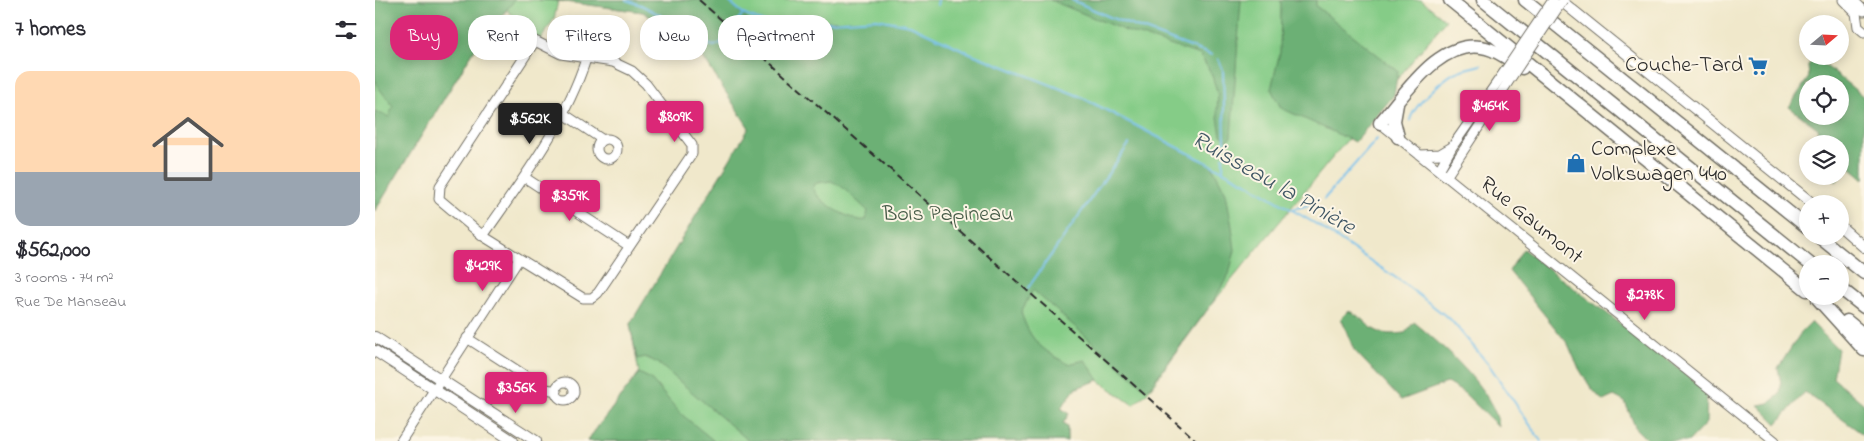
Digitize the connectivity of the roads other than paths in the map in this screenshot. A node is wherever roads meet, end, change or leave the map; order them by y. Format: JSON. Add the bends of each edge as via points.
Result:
{"nodes":[{"id":1,"x":1450,"y":0,"type":"edge"},
{"id":2,"x":1483,"y":0,"type":"edge"},
{"id":3,"x":1527,"y":0,"type":"edge"},
{"id":4,"x":1553,"y":0,"type":"edge"},
{"id":5,"x":1562,"y":0,"type":"edge"},
{"id":6,"x":1843,"y":0,"type":"edge"},
{"id":7,"x":1853,"y":0,"type":"edge"},
{"id":8,"x":1862,"y":15,"type":"edge"},
{"id":9,"x":1864,"y":32,"type":"edge"},
{"id":10,"x":547,"y":47,"type":"edge"},
{"id":11,"x":587,"y":60,"type":"edge"},
{"id":12,"x":596,"y":60,"type":"edge"},
{"id":13,"x":1510,"y":70,"type":"junction"},
{"id":14,"x":1560,"y":91,"type":"junction"},
{"id":15,"x":1397,"y":104,"type":"junction"},
{"id":16,"x":564,"y":114,"type":"junction"},
{"id":17,"x":1380,"y":124,"type":"joint"},
{"id":18,"x":1397,"y":137,"type":"junction"},
{"id":19,"x":603,"y":140,"type":"dead end"},
{"id":20,"x":1452,"y":147,"type":"junction"},
{"id":21,"x":1420,"y":155,"type":"junction"},
{"id":22,"x":1439,"y":170,"type":"junction"},
{"id":23,"x":524,"y":177,"type":"junction"},
{"id":24,"x":1446,"y":177,"type":"junction"},
{"id":25,"x":1802,"y":195,"type":"edge"},
{"id":26,"x":1799,"y":222,"type":"edge"},
{"id":27,"x":483,"y":236,"type":"junction"},
{"id":28,"x":1859,"y":237,"type":"edge"},
{"id":29,"x":1829,"y":245,"type":"edge"},
{"id":30,"x":629,"y":246,"type":"junction"},
{"id":31,"x":1864,"y":247,"type":"edge"},
{"id":32,"x":1799,"y":255,"type":"edge"},
{"id":33,"x":519,"y":259,"type":"junction"},
{"id":34,"x":1864,"y":273,"type":"edge"},
{"id":35,"x":1799,"y":284,"type":"edge"},
{"id":36,"x":1849,"y":295,"type":"edge"},
{"id":37,"x":1824,"y":305,"type":"edge"},
{"id":38,"x":1827,"y":305,"type":"edge"},
{"id":39,"x":1864,"y":307,"type":"edge"},
{"id":40,"x":1864,"y":335,"type":"edge"},
{"id":41,"x":375,"y":337,"type":"edge"},
{"id":42,"x":467,"y":338,"type":"junction"},
{"id":43,"x":1864,"y":350,"type":"edge"},
{"id":44,"x":375,"y":352,"type":"edge"},
{"id":45,"x":440,"y":380,"type":"junction"},
{"id":46,"x":434,"y":390,"type":"junction"},
{"id":47,"x":557,"y":391,"type":"dead end"},
{"id":48,"x":401,"y":441,"type":"edge"},
{"id":49,"x":513,"y":441,"type":"edge"},
{"id":50,"x":536,"y":441,"type":"edge"},
{"id":51,"x":1775,"y":441,"type":"edge"}],
"edges":[{"from":1,"to":14,"type":"highway"},
{"from":2,"to":32,"type":"highway"},
{"from":3,"to":26,"type":"highway"},
{"from":4,"to":13,"type":"street","bridge":true},
{"from":5,"to":13,"type":"street","bridge":true},
{"from":5,"to":25,"type":"main road"},
{"from":6,"to":8,"type":"street"},
{"from":7,"to":8,"type":"street"},
{"from":8,"to":9,"type":"street","via":[[1858,27]]},
{"from":10,"to":27,"type":"street","via":[[535,41],[440,186],[439,199],[442,203]]},
{"from":11,"to":16,"type":"street"},
{"from":12,"to":30,"type":"street","via":[[613,62],[632,71],[646,84],[691,146],[692,154]]},
{"from":13,"to":20,"type":"street"},
{"from":13,"to":24,"type":"street"},
{"from":14,"to":15,"type":"highway","via":[[1496,52],[1470,46],[1441,56]]},
{"from":14,"to":35,"type":"highway"},
{"from":15,"to":17,"type":"highway"},
{"from":15,"to":18,"type":"highway","via":[[1394,121]]},
{"from":16,"to":19,"type":"street"},
{"from":16,"to":23,"type":"street"},
{"from":17,"to":18,"type":"street","name":"Rue Gaumont"},
{"from":18,"to":21,"type":"street","name":"Rue Gaumont"},
{"from":20,"to":21,"type":"street","via":[[1440,154]]},
{"from":20,"to":22,"type":"street"},
{"from":21,"to":22,"type":"street","name":"Rue Gaumont"},
{"from":22,"to":24,"type":"street","name":"Rue Gaumont"},
{"from":23,"to":27,"type":"street"},
{"from":23,"to":30,"type":"street"},
{"from":24,"to":51,"type":"street","name":"Rue Gaumont"},
{"from":27,"to":33,"type":"street"},
{"from":28,"to":31,"type":"main road"},
{"from":29,"to":34,"type":"highway"},
{"from":30,"to":33,"type":"street","via":[[592,298],[583,298]]},
{"from":33,"to":42,"type":"street"},
{"from":36,"to":39,"type":"highway"},
{"from":37,"to":43,"type":"highway"},
{"from":38,"to":40,"type":"highway"},
{"from":41,"to":45,"type":"main road"},
{"from":42,"to":45,"type":"street"},
{"from":42,"to":47,"type":"street","via":[[546,389]]},
{"from":44,"to":46,"type":"main road"},
{"from":45,"to":46,"type":"street"},
{"from":45,"to":50,"type":"main road"},
{"from":46,"to":48,"type":"street"},
{"from":46,"to":49,"type":"main road"}]}
